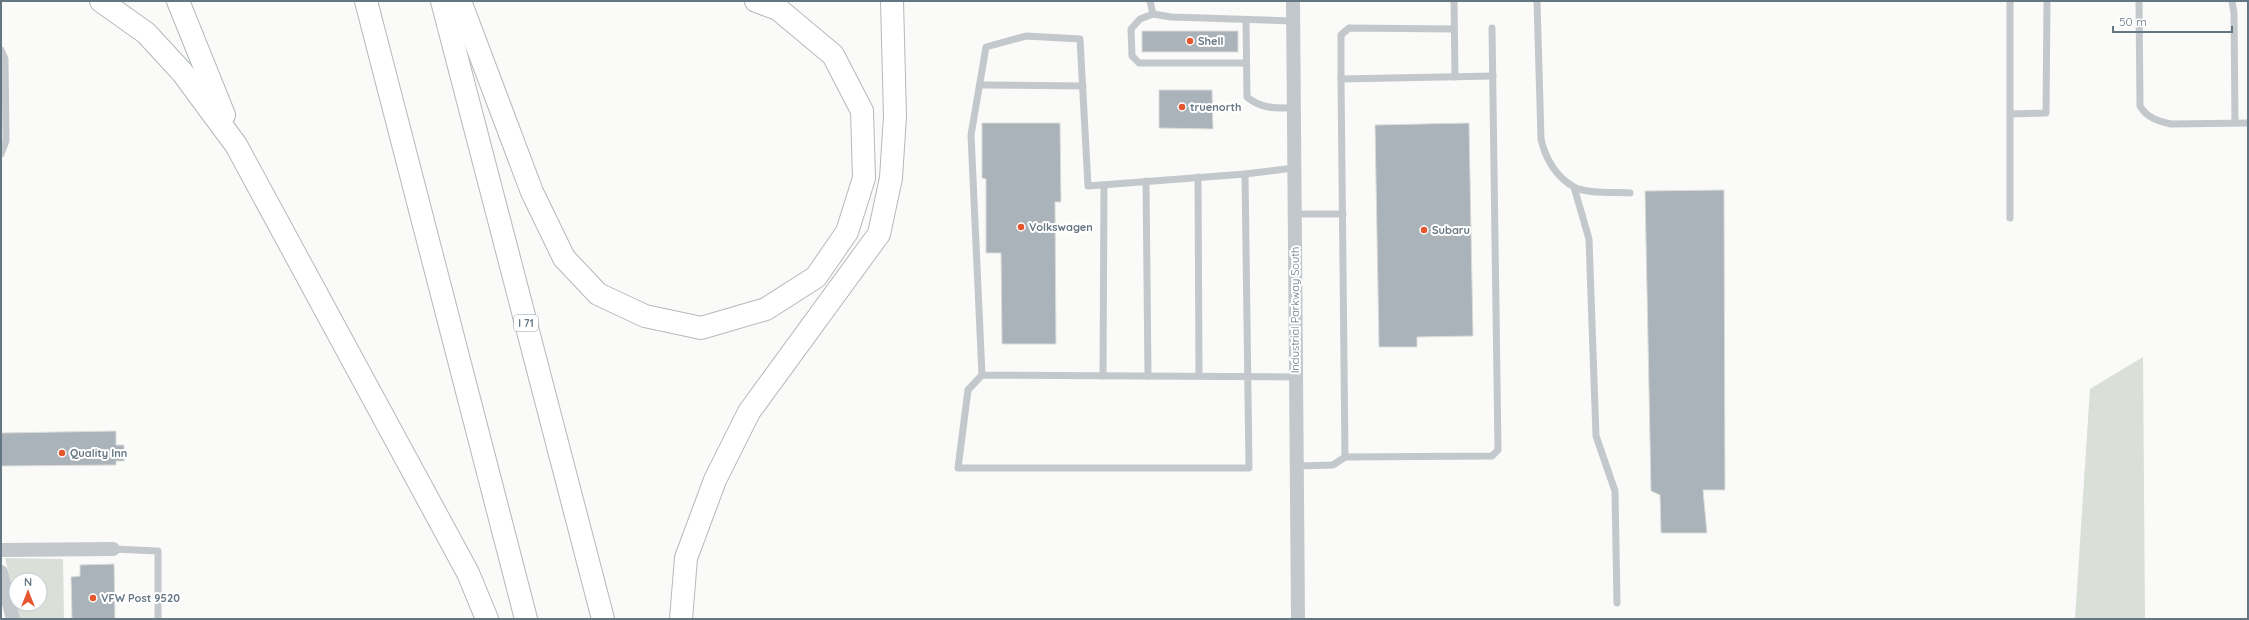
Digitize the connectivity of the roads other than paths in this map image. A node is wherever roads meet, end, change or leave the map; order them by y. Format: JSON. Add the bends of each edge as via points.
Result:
{"nodes":[{"id":1,"x":101,"y":1,"type":"edge"},
{"id":2,"x":178,"y":1,"type":"edge"},
{"id":3,"x":366,"y":1,"type":"edge"},
{"id":4,"x":442,"y":1,"type":"edge"},
{"id":5,"x":460,"y":1,"type":"edge"},
{"id":6,"x":756,"y":1,"type":"edge"},
{"id":7,"x":892,"y":1,"type":"edge"},
{"id":8,"x":1150,"y":1,"type":"edge"},
{"id":9,"x":1293,"y":1,"type":"edge"},
{"id":10,"x":1454,"y":1,"type":"edge"},
{"id":11,"x":1537,"y":1,"type":"edge"},
{"id":12,"x":2010,"y":1,"type":"edge"},
{"id":13,"x":2047,"y":1,"type":"edge"},
{"id":14,"x":2139,"y":1,"type":"edge"},
{"id":15,"x":2232,"y":1,"type":"edge"},
{"id":16,"x":1153,"y":14,"type":"junction"},
{"id":17,"x":1246,"y":20,"type":"junction"},
{"id":18,"x":1293,"y":21,"type":"junction"},
{"id":19,"x":459,"y":26,"type":"junction"},
{"id":20,"x":1492,"y":28,"type":"dead end"},
{"id":21,"x":1454,"y":29,"type":"junction"},
{"id":22,"x":1,"y":50,"type":"edge"},
{"id":23,"x":1246,"y":64,"type":"junction"},
{"id":24,"x":1493,"y":76,"type":"junction"},
{"id":25,"x":1455,"y":77,"type":"junction"},
{"id":26,"x":1341,"y":79,"type":"junction"},
{"id":27,"x":980,"y":85,"type":"junction"},
{"id":28,"x":1083,"y":86,"type":"junction"},
{"id":29,"x":1294,"y":108,"type":"junction"},
{"id":30,"x":2011,"y":114,"type":"junction"},
{"id":31,"x":2235,"y":123,"type":"junction"},
{"id":32,"x":2248,"y":123,"type":"edge"},
{"id":33,"x":236,"y":145,"type":"junction"},
{"id":34,"x":1,"y":154,"type":"edge"},
{"id":35,"x":1294,"y":168,"type":"junction"},
{"id":36,"x":1245,"y":174,"type":"junction"},
{"id":37,"x":1198,"y":177,"type":"junction"},
{"id":38,"x":1146,"y":181,"type":"junction"},
{"id":39,"x":1104,"y":185,"type":"junction"},
{"id":40,"x":1574,"y":187,"type":"junction"},
{"id":41,"x":1630,"y":193,"type":"dead end"},
{"id":42,"x":1294,"y":214,"type":"junction"},
{"id":43,"x":1343,"y":214,"type":"junction"},
{"id":44,"x":2010,"y":218,"type":"dead end"},
{"id":45,"x":982,"y":375,"type":"junction"},
{"id":46,"x":1103,"y":376,"type":"junction"},
{"id":47,"x":1148,"y":376,"type":"junction"},
{"id":48,"x":1199,"y":376,"type":"junction"},
{"id":49,"x":1249,"y":377,"type":"junction"},
{"id":50,"x":1296,"y":377,"type":"junction"},
{"id":51,"x":1345,"y":457,"type":"junction"},
{"id":52,"x":1297,"y":466,"type":"junction"},
{"id":53,"x":113,"y":549,"type":"joint"},
{"id":54,"x":1,"y":550,"type":"edge"},
{"id":55,"x":1,"y":572,"type":"edge"},
{"id":56,"x":1617,"y":603,"type":"dead end"},
{"id":57,"x":13,"y":619,"type":"edge"},
{"id":58,"x":158,"y":619,"type":"edge"},
{"id":59,"x":487,"y":619,"type":"edge"},
{"id":60,"x":526,"y":619,"type":"edge"},
{"id":61,"x":603,"y":619,"type":"edge"},
{"id":62,"x":682,"y":619,"type":"edge"},
{"id":63,"x":1298,"y":619,"type":"edge"}],
"edges":[{"from":1,"to":33,"type":"highway","via":[[146,32],[182,72]]},
{"from":2,"to":33,"type":"highway"},
{"from":3,"to":60,"type":"highway"},
{"from":4,"to":19,"type":"highway","number":"I 71"},
{"from":5,"to":19,"type":"highway"},
{"from":6,"to":19,"type":"highway","via":[[778,9],[833,55],[862,111],[864,178],[847,232],[816,277],[766,309],[701,328],[645,316],[598,294],[564,258]]},
{"from":7,"to":62,"type":"highway","via":[[895,116],[891,178],[879,234],[749,412],[715,480],[686,558]]},
{"from":8,"to":16,"type":"lane"},
{"from":9,"to":18,"type":"street","name":"Industrial Parkway South"},
{"from":10,"to":21,"type":"lane"},
{"from":11,"to":40,"type":"lane","via":[[1543,151],[1553,168]]},
{"from":12,"to":30,"type":"lane"},
{"from":13,"to":30,"type":"lane","via":[[2046,113]]},
{"from":14,"to":31,"type":"lane","via":[[2140,106],[2144,113],[2160,122],[2171,124]]},
{"from":15,"to":31,"type":"lane"},
{"from":16,"to":17,"type":"lane","via":[[1171,18]]},
{"from":16,"to":23,"type":"lane","via":[[1140,18],[1132,29],[1132,56],[1140,64]]},
{"from":17,"to":18,"type":"lane"},
{"from":17,"to":23,"type":"lane"},
{"from":18,"to":29,"type":"street","name":"Industrial Parkway South"},
{"from":19,"to":61,"type":"highway","number":"I 71"},
{"from":20,"to":24,"type":"lane"},
{"from":21,"to":25,"type":"lane"},
{"from":21,"to":26,"type":"lane","via":[[1349,28],[1341,35]]},
{"from":22,"to":34,"type":"lane","via":[[5,59],[6,142]]},
{"from":23,"to":29,"type":"lane","via":[[1247,97],[1254,103],[1267,107]]},
{"from":24,"to":25,"type":"lane"},
{"from":24,"to":51,"type":"lane","via":[[1498,450],[1492,456]]},
{"from":25,"to":26,"type":"lane"},
{"from":26,"to":43,"type":"lane"},
{"from":27,"to":28,"type":"lane"},
{"from":27,"to":28,"type":"lane","via":[[986,46],[1026,36],[1080,39]]},
{"from":27,"to":45,"type":"lane","via":[[971,135]]},
{"from":28,"to":39,"type":"lane","via":[[1088,186]]},
{"from":29,"to":35,"type":"street","name":"Industrial Parkway South"},
{"from":30,"to":44,"type":"lane"},
{"from":31,"to":32,"type":"lane"},
{"from":33,"to":59,"type":"highway","via":[[468,573]]},
{"from":35,"to":36,"type":"lane"},
{"from":35,"to":42,"type":"street","name":"Industrial Parkway South"},
{"from":36,"to":37,"type":"lane"},
{"from":36,"to":49,"type":"lane"},
{"from":37,"to":38,"type":"lane"},
{"from":37,"to":48,"type":"lane"},
{"from":38,"to":39,"type":"lane"},
{"from":38,"to":47,"type":"lane"},
{"from":39,"to":46,"type":"lane"},
{"from":40,"to":41,"type":"lane"},
{"from":40,"to":56,"type":"lane","via":[[1589,239],[1596,436],[1615,491]]},
{"from":42,"to":43,"type":"lane"},
{"from":42,"to":50,"type":"street","name":"Industrial Parkway South"},
{"from":43,"to":51,"type":"lane"},
{"from":45,"to":46,"type":"lane"},
{"from":45,"to":49,"type":"lane","via":[[968,390],[958,468],[1249,468]]},
{"from":46,"to":47,"type":"lane"},
{"from":47,"to":48,"type":"lane"},
{"from":48,"to":49,"type":"lane"},
{"from":49,"to":50,"type":"lane"},
{"from":50,"to":52,"type":"street","name":"Industrial Parkway South"},
{"from":51,"to":52,"type":"lane","via":[[1333,465]]},
{"from":52,"to":63,"type":"street","name":"Industrial Parkway South"},
{"from":53,"to":54,"type":"street"},
{"from":53,"to":58,"type":"lane","via":[[158,551]]},
{"from":55,"to":57,"type":"street"}]}
